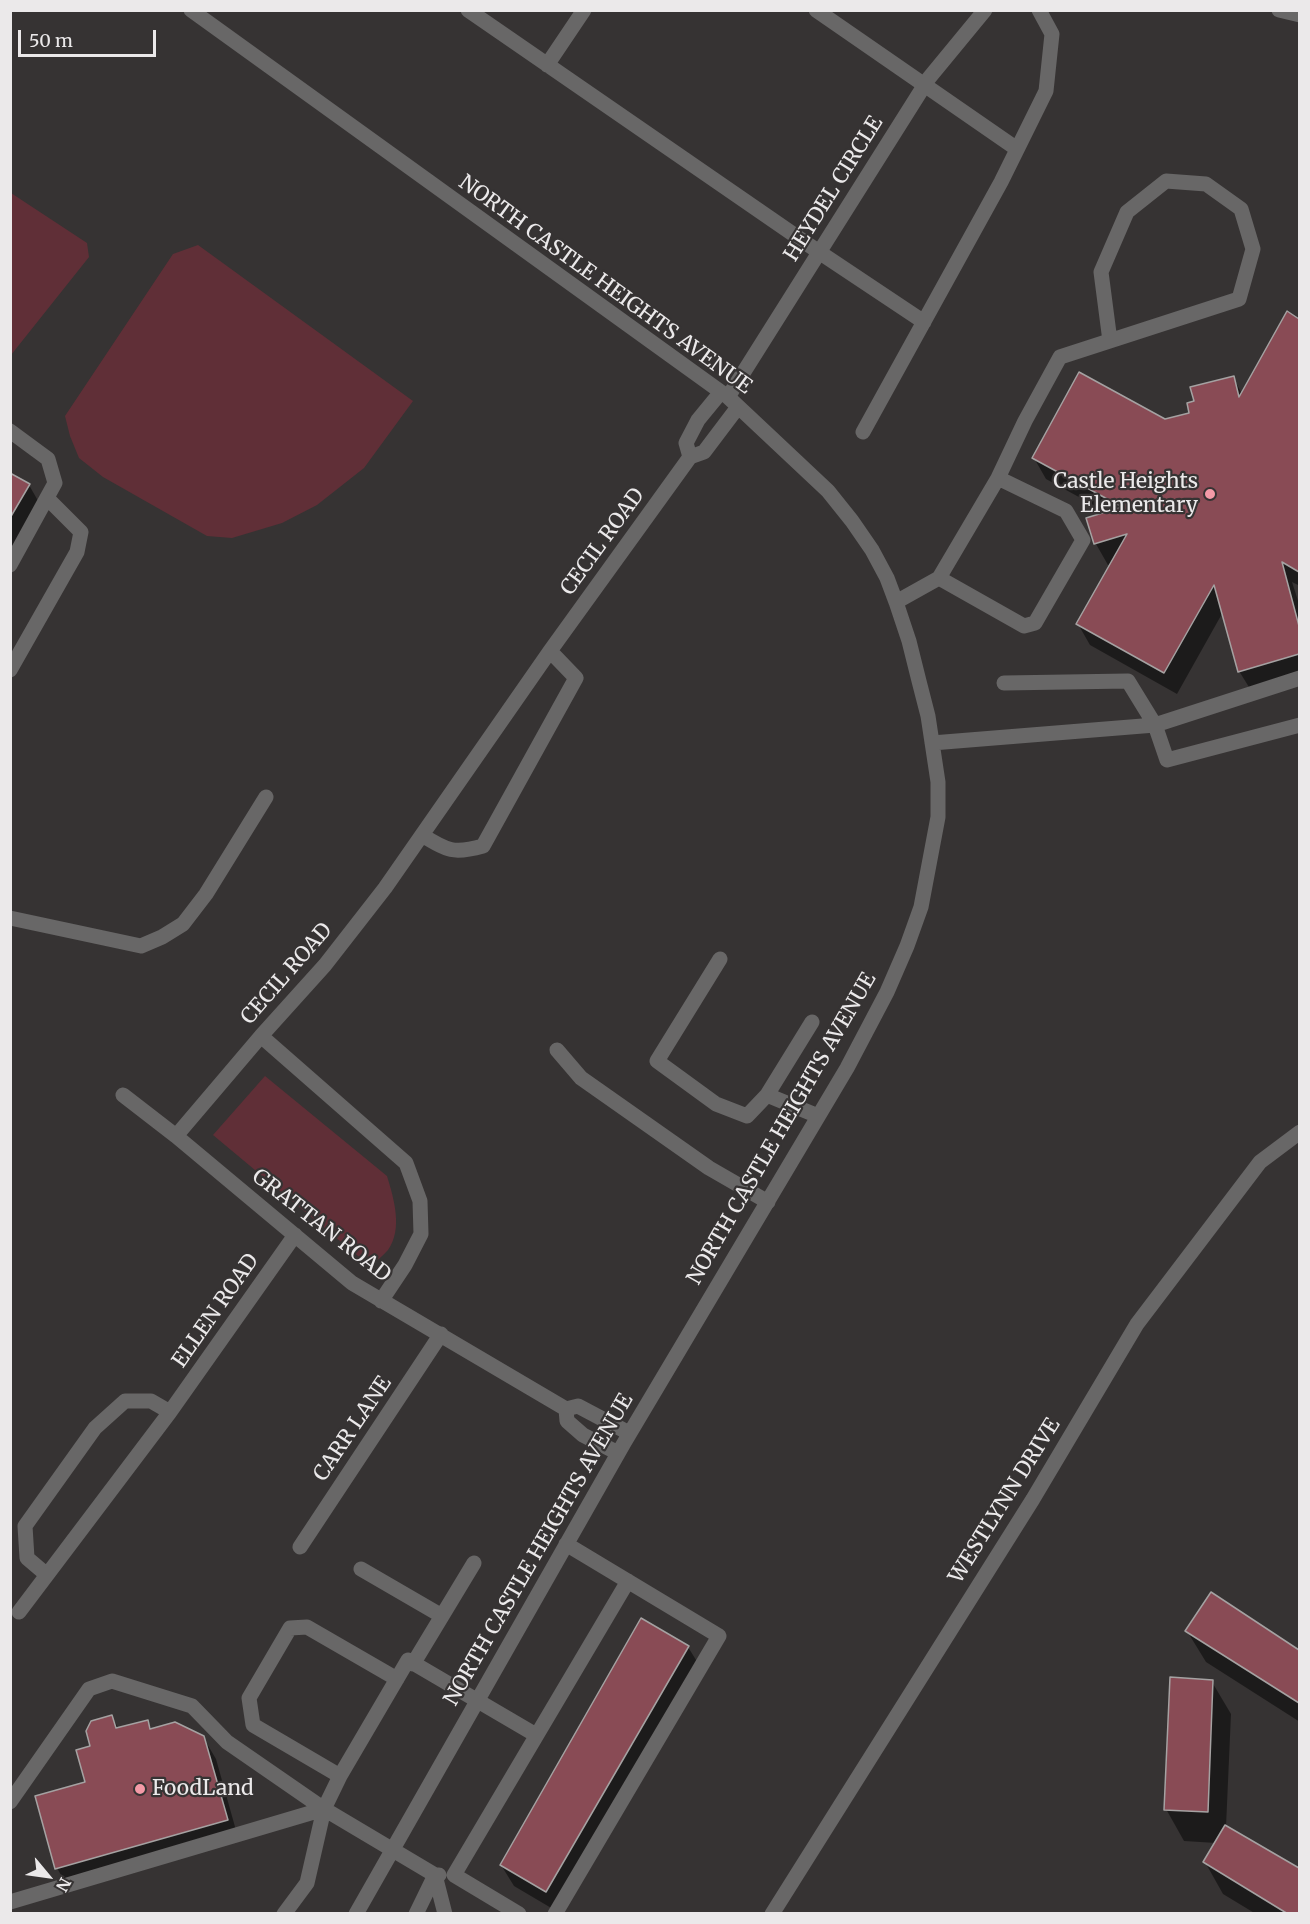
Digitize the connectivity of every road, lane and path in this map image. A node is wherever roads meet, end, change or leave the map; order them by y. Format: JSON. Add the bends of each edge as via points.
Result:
{"nodes":[{"id":1,"x":191,"y":10,"type":"edge"},
{"id":2,"x":468,"y":10,"type":"edge"},
{"id":3,"x":584,"y":10,"type":"edge"},
{"id":4,"x":816,"y":10,"type":"edge"},
{"id":5,"x":985,"y":10,"type":"edge"},
{"id":6,"x":1039,"y":10,"type":"edge"},
{"id":7,"x":1279,"y":10,"type":"edge"},
{"id":8,"x":1299,"y":15,"type":"edge"},
{"id":9,"x":547,"y":65,"type":"junction"},
{"id":10,"x":925,"y":85,"type":"junction"},
{"id":11,"x":1017,"y":149,"type":"junction"},
{"id":12,"x":819,"y":252,"type":"junction"},
{"id":13,"x":924,"y":322,"type":"junction"},
{"id":14,"x":1110,"y":341,"type":"junction"},
{"id":15,"x":729,"y":399,"type":"junction"},
{"id":16,"x":10,"y":431,"type":"edge"},
{"id":17,"x":863,"y":432,"type":"dead end"},
{"id":18,"x":690,"y":457,"type":"junction"},
{"id":19,"x":998,"y":478,"type":"junction"},
{"id":20,"x":47,"y":498,"type":"junction"},
{"id":21,"x":10,"y":565,"type":"edge"},
{"id":22,"x":939,"y":578,"type":"junction"},
{"id":23,"x":896,"y":602,"type":"junction"},
{"id":24,"x":550,"y":651,"type":"junction"},
{"id":25,"x":10,"y":670,"type":"edge"},
{"id":26,"x":1299,"y":678,"type":"edge"},
{"id":27,"x":1004,"y":683,"type":"dead end"},
{"id":28,"x":1155,"y":725,"type":"junction"},
{"id":29,"x":1299,"y":725,"type":"edge"},
{"id":30,"x":932,"y":743,"type":"junction"},
{"id":31,"x":266,"y":797,"type":"dead end"},
{"id":32,"x":423,"y":835,"type":"junction"},
{"id":33,"x":10,"y":918,"type":"edge"},
{"id":34,"x":720,"y":959,"type":"dead end"},
{"id":35,"x":812,"y":1022,"type":"dead end"},
{"id":36,"x":261,"y":1036,"type":"junction"},
{"id":37,"x":557,"y":1050,"type":"dead end"},
{"id":38,"x":123,"y":1095,"type":"dead end"},
{"id":39,"x":767,"y":1095,"type":"junction"},
{"id":40,"x":818,"y":1116,"type":"junction"},
{"id":41,"x":1299,"y":1132,"type":"edge"},
{"id":42,"x":176,"y":1136,"type":"junction"},
{"id":43,"x":768,"y":1202,"type":"junction"},
{"id":44,"x":296,"y":1235,"type":"junction"},
{"id":45,"x":381,"y":1300,"type":"junction"},
{"id":46,"x":441,"y":1334,"type":"junction"},
{"id":47,"x":566,"y":1409,"type":"junction"},
{"id":48,"x":170,"y":1412,"type":"junction"},
{"id":49,"x":629,"y":1433,"type":"junction"},
{"id":50,"x":618,"y":1454,"type":"junction"},
{"id":51,"x":566,"y":1544,"type":"junction"},
{"id":52,"x":300,"y":1547,"type":"dead end"},
{"id":53,"x":474,"y":1563,"type":"dead end"},
{"id":54,"x":361,"y":1569,"type":"dead end"},
{"id":55,"x":47,"y":1575,"type":"junction"},
{"id":56,"x":628,"y":1581,"type":"junction"},
{"id":57,"x":19,"y":1612,"type":"dead end"},
{"id":58,"x":442,"y":1616,"type":"junction"},
{"id":59,"x":413,"y":1664,"type":"junction"},
{"id":60,"x":397,"y":1679,"type":"junction"},
{"id":61,"x":478,"y":1701,"type":"junction"},
{"id":62,"x":536,"y":1735,"type":"junction"},
{"id":63,"x":340,"y":1776,"type":"junction"},
{"id":64,"x":10,"y":1802,"type":"edge"},
{"id":65,"x":324,"y":1809,"type":"junction"},
{"id":66,"x":393,"y":1849,"type":"junction"},
{"id":67,"x":435,"y":1875,"type":"junction"},
{"id":68,"x":454,"y":1875,"type":"junction"},
{"id":69,"x":10,"y":1902,"type":"edge"},
{"id":70,"x":284,"y":1914,"type":"edge"},
{"id":71,"x":356,"y":1914,"type":"edge"},
{"id":72,"x":416,"y":1914,"type":"edge"},
{"id":73,"x":445,"y":1914,"type":"edge"},
{"id":74,"x":519,"y":1914,"type":"edge"},
{"id":75,"x":555,"y":1914,"type":"edge"},
{"id":76,"x":772,"y":1914,"type":"edge"}],
"edges":[{"from":1,"to":15,"type":"street","name":"NORTH CASTLE HEIGHTS AVENUE"},
{"from":2,"to":9,"type":"street"},
{"from":3,"to":9,"type":"street"},
{"from":4,"to":10,"type":"street"},
{"from":5,"to":10,"type":"street","name":"HEYDEL CIRCLE"},
{"from":6,"to":11,"type":"street","via":[[1052,34],[1046,91]]},
{"from":7,"to":8,"type":"street"},
{"from":9,"to":12,"type":"street"},
{"from":10,"to":11,"type":"street"},
{"from":10,"to":12,"type":"street","name":"HEYDEL CIRCLE"},
{"from":11,"to":13,"type":"street"},
{"from":12,"to":13,"type":"street"},
{"from":12,"to":15,"type":"street","name":"HEYDEL CIRCLE"},
{"from":13,"to":17,"type":"street"},
{"from":14,"to":14,"type":"street","via":[[1101,272],[1127,212],[1166,181],[1206,184],[1241,209],[1253,249],[1239,299]]},
{"from":14,"to":19,"type":"street","via":[[1060,357]]},
{"from":15,"to":18,"type":"street","via":[[704,452]]},
{"from":15,"to":18,"type":"street","via":[[698,420],[686,443]]},
{"from":15,"to":23,"type":"street","name":"NORTH CASTLE HEIGHTS AVENUE","via":[[828,491],[872,550]]},
{"from":16,"to":20,"type":"street","via":[[48,459],[55,483]]},
{"from":18,"to":24,"type":"street","name":"CECIL ROAD"},
{"from":19,"to":22,"type":"street"},
{"from":19,"to":22,"type":"street","via":[[1066,511],[1083,540],[1035,623],[1024,626]]},
{"from":20,"to":21,"type":"street"},
{"from":20,"to":25,"type":"street","via":[[81,532],[77,552]]},
{"from":22,"to":23,"type":"street"},
{"from":23,"to":30,"type":"street","name":"NORTH CASTLE HEIGHTS AVENUE"},
{"from":24,"to":32,"type":"street","name":"CECIL ROAD"},
{"from":24,"to":32,"type":"street","via":[[576,678],[483,846],[462,852],[440,846]]},
{"from":26,"to":28,"type":"street"},
{"from":27,"to":28,"type":"street","via":[[1128,681]]},
{"from":28,"to":29,"type":"street","via":[[1167,760]]},
{"from":28,"to":30,"type":"street"},
{"from":30,"to":40,"type":"street","name":"NORTH CASTLE HEIGHTS AVENUE","via":[[938,817],[921,907],[887,992]]},
{"from":31,"to":33,"type":"street","via":[[206,894],[183,924],[162,937],[141,946]]},
{"from":32,"to":36,"type":"street","name":"CECIL ROAD","via":[[325,965]]},
{"from":34,"to":39,"type":"street","via":[[657,1060],[716,1104],[747,1116]]},
{"from":35,"to":39,"type":"street"},
{"from":36,"to":42,"type":"street","name":"CECIL ROAD"},
{"from":36,"to":45,"type":"street","via":[[406,1163],[420,1201],[421,1234]]},
{"from":37,"to":43,"type":"street","via":[[581,1078],[709,1168]]},
{"from":38,"to":42,"type":"street","name":"GRATTAN ROAD"},
{"from":39,"to":40,"type":"street"},
{"from":40,"to":43,"type":"street","name":"NORTH CASTLE HEIGHTS AVENUE"},
{"from":41,"to":76,"type":"street","name":"WESTLYNN DRIVE","via":[[1260,1162],[1137,1324],[1033,1499]]},
{"from":42,"to":44,"type":"street","name":"GRATTAN ROAD"},
{"from":43,"to":49,"type":"street","name":"NORTH CASTLE HEIGHTS AVENUE"},
{"from":44,"to":45,"type":"street","name":"GRATTAN ROAD","via":[[352,1283]]},
{"from":44,"to":48,"type":"street","name":"ELLEN ROAD"},
{"from":45,"to":46,"type":"street","name":"GRATTAN ROAD"},
{"from":46,"to":47,"type":"street","name":"GRATTAN ROAD"},
{"from":46,"to":52,"type":"street","name":"CARR LANE"},
{"from":47,"to":49,"type":"street","via":[[578,1406]]},
{"from":47,"to":50,"type":"street","via":[[567,1421],[583,1435]]},
{"from":48,"to":55,"type":"street","name":"ELLEN ROAD"},
{"from":48,"to":55,"type":"street","via":[[151,1401],[125,1401],[95,1428],[25,1526],[27,1558]]},
{"from":49,"to":50,"type":"street","name":"NORTH CASTLE HEIGHTS AVENUE"},
{"from":50,"to":51,"type":"street","name":"NORTH CASTLE HEIGHTS AVENUE"},
{"from":51,"to":56,"type":"street"},
{"from":51,"to":61,"type":"street","name":"NORTH CASTLE HEIGHTS AVENUE"},
{"from":53,"to":58,"type":"street"},
{"from":54,"to":58,"type":"street"},
{"from":55,"to":57,"type":"street","name":"ELLEN ROAD"},
{"from":56,"to":62,"type":"street"},
{"from":56,"to":75,"type":"street","via":[[719,1636]]},
{"from":58,"to":59,"type":"street"},
{"from":59,"to":60,"type":"street","via":[[408,1660]]},
{"from":59,"to":61,"type":"street"},
{"from":60,"to":63,"type":"street"},
{"from":60,"to":63,"type":"street","via":[[307,1627],[290,1628],[249,1698],[253,1725]]},
{"from":61,"to":62,"type":"street"},
{"from":61,"to":66,"type":"street","name":"NORTH CASTLE HEIGHTS AVENUE"},
{"from":62,"to":68,"type":"street"},
{"from":63,"to":65,"type":"street"},
{"from":64,"to":65,"type":"street","via":[[89,1689],[112,1681],[192,1706],[227,1742]]},
{"from":65,"to":66,"type":"street"},
{"from":65,"to":69,"type":"street"},
{"from":65,"to":70,"type":"street","via":[[307,1883]]},
{"from":66,"to":67,"type":"street"},
{"from":66,"to":71,"type":"street","name":"NORTH CASTLE HEIGHTS AVENUE"},
{"from":67,"to":68,"type":"street"},
{"from":67,"to":72,"type":"street"},
{"from":67,"to":73,"type":"street"},
{"from":68,"to":74,"type":"street"}]}
